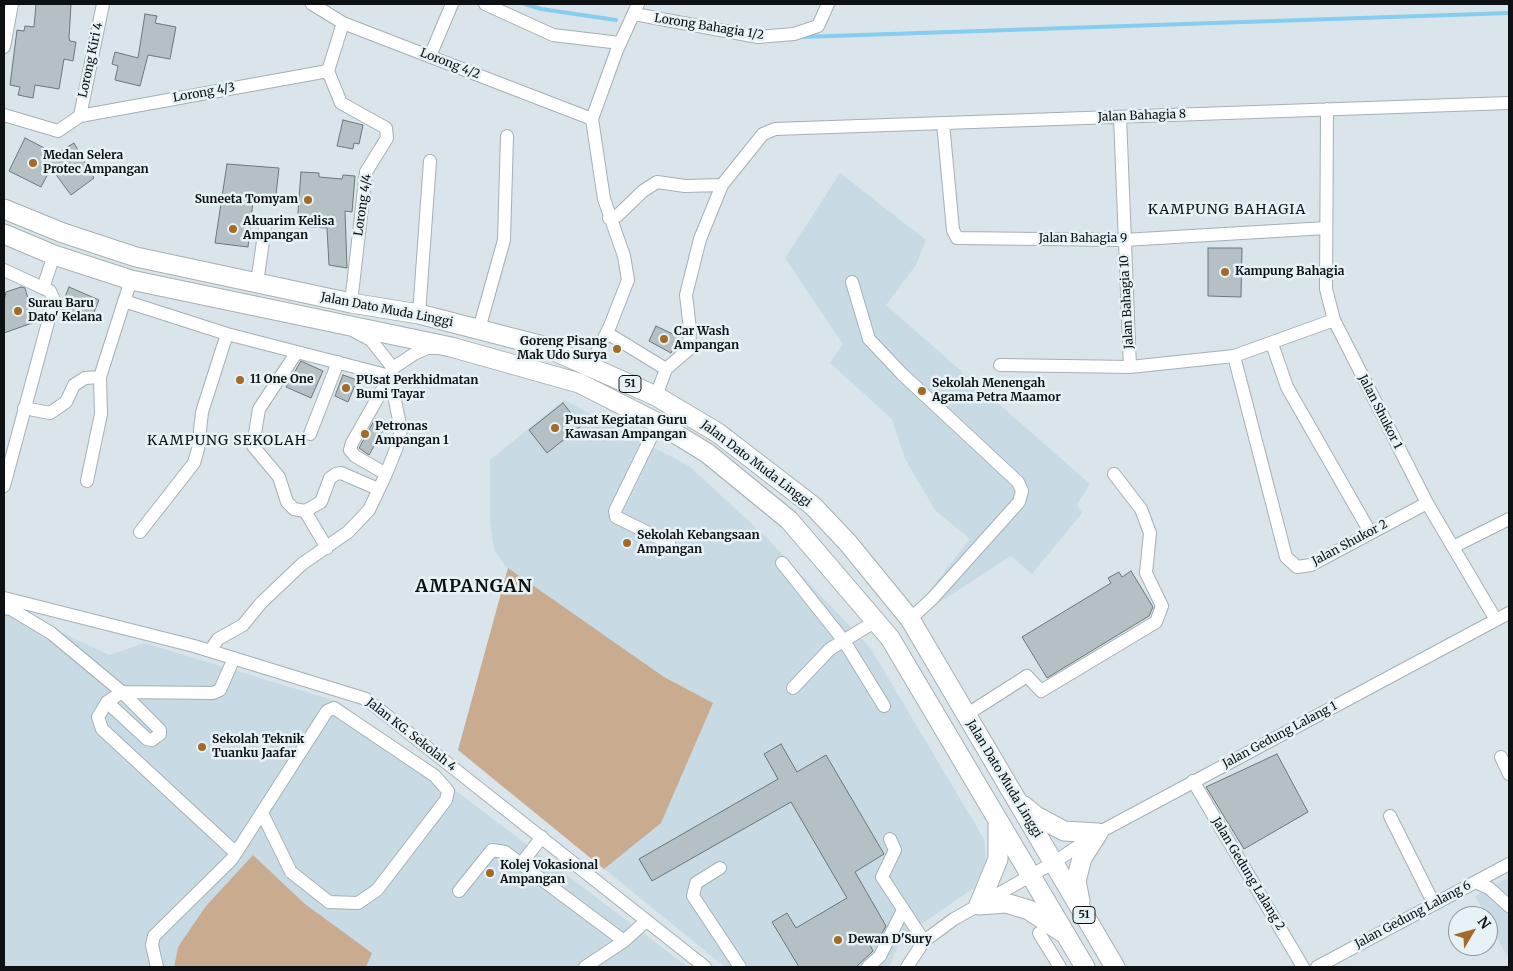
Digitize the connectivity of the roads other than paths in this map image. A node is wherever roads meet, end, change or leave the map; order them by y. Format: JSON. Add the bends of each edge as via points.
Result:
{"nodes":[{"id":1,"x":12,"y":4,"type":"edge"},
{"id":2,"x":103,"y":4,"type":"edge"},
{"id":3,"x":312,"y":4,"type":"edge"},
{"id":4,"x":452,"y":4,"type":"edge"},
{"id":5,"x":485,"y":4,"type":"edge"},
{"id":6,"x":828,"y":4,"type":"edge"},
{"id":7,"x":636,"y":9,"type":"edge"},
{"id":8,"x":344,"y":23,"type":"junction"},
{"id":9,"x":620,"y":43,"type":"junction"},
{"id":10,"x":4,"y":47,"type":"edge"},
{"id":11,"x":430,"y":56,"type":"junction"},
{"id":12,"x":328,"y":71,"type":"junction"},
{"id":13,"x":1509,"y":103,"type":"edge"},
{"id":14,"x":1327,"y":109,"type":"junction"},
{"id":15,"x":4,"y":115,"type":"edge"},
{"id":16,"x":80,"y":116,"type":"junction"},
{"id":17,"x":1120,"y":117,"type":"junction"},
{"id":18,"x":592,"y":119,"type":"junction"},
{"id":19,"x":943,"y":123,"type":"junction"},
{"id":20,"x":507,"y":136,"type":"dead end"},
{"id":21,"x":430,"y":161,"type":"dead end"},
{"id":22,"x":722,"y":185,"type":"junction"},
{"id":23,"x":4,"y":209,"type":"edge"},
{"id":24,"x":609,"y":218,"type":"junction"},
{"id":25,"x":265,"y":227,"type":"dead end"},
{"id":26,"x":1326,"y":228,"type":"junction"},
{"id":27,"x":4,"y":234,"type":"edge"},
{"id":28,"x":1124,"y":240,"type":"junction"},
{"id":29,"x":54,"y":255,"type":"junction"},
{"id":30,"x":4,"y":270,"type":"edge"},
{"id":31,"x":132,"y":280,"type":"junction"},
{"id":32,"x":852,"y":282,"type":"dead end"},
{"id":33,"x":257,"y":283,"type":"junction"},
{"id":34,"x":43,"y":288,"type":"junction"},
{"id":35,"x":124,"y":301,"type":"junction"},
{"id":36,"x":351,"y":303,"type":"junction"},
{"id":37,"x":419,"y":314,"type":"junction"},
{"id":38,"x":1334,"y":320,"type":"junction"},
{"id":39,"x":346,"y":326,"type":"junction"},
{"id":40,"x":479,"y":329,"type":"junction"},
{"id":41,"x":607,"y":333,"type":"junction"},
{"id":42,"x":227,"y":334,"type":"junction"},
{"id":43,"x":1272,"y":344,"type":"junction"},
{"id":44,"x":451,"y":347,"type":"junction"},
{"id":45,"x":297,"y":352,"type":"junction"},
{"id":46,"x":1234,"y":356,"type":"junction"},
{"id":47,"x":338,"y":362,"type":"junction"},
{"id":48,"x":1000,"y":365,"type":"dead end"},
{"id":49,"x":590,"y":366,"type":"junction"},
{"id":50,"x":1130,"y":367,"type":"junction"},
{"id":51,"x":666,"y":369,"type":"junction"},
{"id":52,"x":392,"y":372,"type":"junction"},
{"id":53,"x":100,"y":378,"type":"junction"},
{"id":54,"x":656,"y":396,"type":"junction"},
{"id":55,"x":24,"y":408,"type":"junction"},
{"id":56,"x":658,"y":423,"type":"junction"},
{"id":57,"x":310,"y":434,"type":"dead end"},
{"id":58,"x":386,"y":474,"type":"junction"},
{"id":59,"x":1114,"y":474,"type":"dead end"},
{"id":60,"x":87,"y":481,"type":"dead end"},
{"id":61,"x":4,"y":486,"type":"edge"},
{"id":62,"x":378,"y":490,"type":"junction"},
{"id":63,"x":1427,"y":504,"type":"junction"},
{"id":64,"x":305,"y":511,"type":"junction"},
{"id":65,"x":1509,"y":519,"type":"edge"},
{"id":66,"x":140,"y":532,"type":"dead end"},
{"id":67,"x":1370,"y":532,"type":"junction"},
{"id":68,"x":669,"y":543,"type":"dead end"},
{"id":69,"x":1453,"y":547,"type":"junction"},
{"id":70,"x":327,"y":548,"type":"junction"},
{"id":71,"x":782,"y":562,"type":"dead end"},
{"id":72,"x":4,"y":598,"type":"edge"},
{"id":73,"x":4,"y":608,"type":"edge"},
{"id":74,"x":1509,"y":613,"type":"edge"},
{"id":75,"x":910,"y":619,"type":"junction"},
{"id":76,"x":1496,"y":620,"type":"junction"},
{"id":77,"x":876,"y":621,"type":"junction"},
{"id":78,"x":844,"y":641,"type":"junction"},
{"id":79,"x":210,"y":651,"type":"junction"},
{"id":80,"x":234,"y":658,"type":"junction"},
{"id":81,"x":793,"y":688,"type":"dead end"},
{"id":82,"x":122,"y":692,"type":"junction"},
{"id":83,"x":107,"y":702,"type":"junction"},
{"id":84,"x":884,"y":706,"type":"dead end"},
{"id":85,"x":966,"y":715,"type":"junction"},
{"id":86,"x":1500,"y":757,"type":"dead end"},
{"id":87,"x":1509,"y":774,"type":"edge"},
{"id":88,"x":1192,"y":781,"type":"junction"},
{"id":89,"x":1015,"y":798,"type":"junction"},
{"id":90,"x":262,"y":813,"type":"junction"},
{"id":91,"x":1390,"y":816,"type":"dead end"},
{"id":92,"x":998,"y":819,"type":"junction"},
{"id":93,"x":1098,"y":833,"type":"junction"},
{"id":94,"x":542,"y":837,"type":"junction"},
{"id":95,"x":890,"y":838,"type":"dead end"},
{"id":96,"x":236,"y":853,"type":"junction"},
{"id":97,"x":1054,"y":862,"type":"junction"},
{"id":98,"x":521,"y":864,"type":"junction"},
{"id":99,"x":1509,"y":864,"type":"edge"},
{"id":100,"x":720,"y":868,"type":"dead end"},
{"id":101,"x":1031,"y":875,"type":"junction"},
{"id":102,"x":1475,"y":882,"type":"junction"},
{"id":103,"x":459,"y":891,"type":"dead end"},
{"id":104,"x":1434,"y":904,"type":"junction"},
{"id":105,"x":978,"y":905,"type":"junction"},
{"id":106,"x":1509,"y":906,"type":"edge"},
{"id":107,"x":904,"y":910,"type":"junction"},
{"id":108,"x":1081,"y":911,"type":"junction"},
{"id":109,"x":646,"y":921,"type":"junction"},
{"id":110,"x":1039,"y":933,"type":"dead end"},
{"id":111,"x":1067,"y":936,"type":"junction"},
{"id":112,"x":624,"y":941,"type":"junction"},
{"id":113,"x":924,"y":941,"type":"junction"},
{"id":114,"x":157,"y":967,"type":"edge"},
{"id":115,"x":585,"y":967,"type":"edge"},
{"id":116,"x":705,"y":967,"type":"edge"},
{"id":117,"x":740,"y":967,"type":"edge"},
{"id":118,"x":868,"y":967,"type":"edge"},
{"id":119,"x":907,"y":967,"type":"edge"},
{"id":120,"x":1060,"y":967,"type":"edge"},
{"id":121,"x":1085,"y":967,"type":"edge"},
{"id":122,"x":1115,"y":967,"type":"edge"},
{"id":123,"x":1303,"y":967,"type":"edge"},
{"id":124,"x":1318,"y":967,"type":"edge"}],
"edges":[{"from":1,"to":10,"type":"street"},
{"from":2,"to":16,"type":"street","name":"Lorong Kiri 4"},
{"from":3,"to":8,"type":"street","name":"Lorong 4/2"},
{"from":4,"to":11,"type":"street"},
{"from":5,"to":9,"type":"street","via":[[553,35]]},
{"from":6,"to":7,"type":"street","name":"Lorong Bahagia 1/2","via":[[818,26],[794,34],[758,37]]},
{"from":7,"to":9,"type":"street"},
{"from":8,"to":11,"type":"street","name":"Lorong 4/2"},
{"from":8,"to":12,"type":"street"},
{"from":9,"to":18,"type":"street"},
{"from":11,"to":18,"type":"street","name":"Lorong 4/2"},
{"from":12,"to":16,"type":"street","name":"Lorong 4/3"},
{"from":12,"to":36,"type":"street","name":"Lorong 4/4","via":[[341,103],[386,128],[386,138],[366,172]]},
{"from":13,"to":14,"type":"street","name":"Jalan Bahagia 8"},
{"from":14,"to":17,"type":"street","name":"Jalan Bahagia 8"},
{"from":14,"to":26,"type":"street","name":"Jalan Shukor 1"},
{"from":15,"to":16,"type":"street","via":[[58,131]]},
{"from":17,"to":19,"type":"street","name":"Jalan Bahagia 8"},
{"from":17,"to":28,"type":"street","name":"Jalan Bahagia 10"},
{"from":18,"to":24,"type":"street"},
{"from":19,"to":22,"type":"street","name":"Jalan Bahagia 8","via":[[775,129],[763,134]]},
{"from":19,"to":28,"type":"street","name":"Jalan Bahagia 9","via":[[953,230],[957,238]]},
{"from":20,"to":40,"type":"street","via":[[504,240]]},
{"from":21,"to":37,"type":"street"},
{"from":22,"to":24,"type":"street","via":[[685,186],[657,182],[643,190],[617,216]]},
{"from":22,"to":51,"type":"street","via":[[700,239],[686,295],[689,350]]},
{"from":23,"to":33,"type":"highway","name":"Jalan Dato Muda Linggi","number":"51","via":[[136,257]]},
{"from":24,"to":41,"type":"street","via":[[624,256],[628,280]]},
{"from":25,"to":33,"type":"street"},
{"from":26,"to":28,"type":"street","name":"Jalan Bahagia 9"},
{"from":26,"to":38,"type":"street","name":"Jalan Shukor 1","via":[[1326,290]]},
{"from":27,"to":29,"type":"highway","name":"Jalan Dato Muda Linggi","number":"51"},
{"from":28,"to":50,"type":"street","name":"Jalan Bahagia 10"},
{"from":29,"to":31,"type":"highway","name":"Jalan Dato Muda Linggi","number":"51"},
{"from":29,"to":34,"type":"street"},
{"from":30,"to":34,"type":"street"},
{"from":31,"to":35,"type":"street"},
{"from":31,"to":39,"type":"highway","name":"Jalan Dato Muda Linggi","number":"51"},
{"from":32,"to":75,"type":"street","via":[[869,339],[1018,482],[1022,491],[1019,502]]},
{"from":33,"to":36,"type":"highway","name":"Jalan Dato Muda Linggi","number":"51"},
{"from":34,"to":55,"type":"street","via":[[50,291],[54,300]]},
{"from":35,"to":42,"type":"street"},
{"from":35,"to":53,"type":"street"},
{"from":36,"to":37,"type":"highway","name":"Jalan Dato Muda Linggi","number":"51"},
{"from":37,"to":40,"type":"highway","name":"Jalan Dato Muda Linggi","number":"51"},
{"from":38,"to":43,"type":"street","name":"Jalan Bahagia 10"},
{"from":38,"to":63,"type":"street","name":"Jalan Shukor 1"},
{"from":39,"to":44,"type":"highway","name":"Jalan Dato Muda Linggi","number":"51"},
{"from":39,"to":52,"type":"street","via":[[371,340]]},
{"from":40,"to":49,"type":"highway","name":"Jalan Dato Muda Linggi","number":"51","via":[[544,346]]},
{"from":41,"to":49,"type":"street"},
{"from":41,"to":51,"type":"street"},
{"from":42,"to":45,"type":"street"},
{"from":42,"to":66,"type":"street","via":[[202,412],[194,463]]},
{"from":43,"to":46,"type":"street","name":"Jalan Bahagia 10"},
{"from":43,"to":67,"type":"street","via":[[1288,387]]},
{"from":44,"to":52,"type":"street","via":[[427,348]]},
{"from":44,"to":56,"type":"highway","name":"Jalan Dato Muda Linggi","number":"51","via":[[579,382]]},
{"from":45,"to":47,"type":"street"},
{"from":45,"to":64,"type":"street","via":[[259,409],[253,446],[279,477],[287,502],[294,509]]},
{"from":46,"to":50,"type":"street","name":"Jalan Bahagia 10"},
{"from":46,"to":67,"type":"street","name":"Jalan Shukor 2","via":[[1286,557],[1297,567],[1311,565]]},
{"from":47,"to":52,"type":"street"},
{"from":47,"to":57,"type":"street"},
{"from":48,"to":50,"type":"street","name":"Jalan Bahagia 10"},
{"from":49,"to":54,"type":"highway","name":"Jalan Dato Muda Linggi","number":"51"},
{"from":51,"to":54,"type":"street"},
{"from":52,"to":58,"type":"street","via":[[401,430]]},
{"from":52,"to":58,"type":"street","via":[[350,450]]},
{"from":53,"to":55,"type":"street","via":[[85,378],[74,385],[66,402],[50,413]]},
{"from":53,"to":60,"type":"street","via":[[101,414]]},
{"from":54,"to":75,"type":"highway","name":"Jalan Dato Muda Linggi","number":"51","via":[[718,433],[813,506]]},
{"from":55,"to":61,"type":"street"},
{"from":56,"to":68,"type":"street","via":[[615,512],[616,517]]},
{"from":56,"to":77,"type":"highway","name":"Jalan Dato Muda Linggi","number":"51","via":[[707,453],[789,520]]},
{"from":58,"to":62,"type":"street"},
{"from":59,"to":85,"type":"street","via":[[1141,508],[1150,533],[1146,573],[1162,606],[1156,622],[1041,691],[1027,676]]},
{"from":62,"to":64,"type":"street","via":[[336,474],[330,478],[321,502]]},
{"from":62,"to":70,"type":"street","via":[[369,510]]},
{"from":63,"to":67,"type":"street","name":"Jalan Shukor 2"},
{"from":63,"to":69,"type":"street"},
{"from":64,"to":70,"type":"street"},
{"from":65,"to":69,"type":"street"},
{"from":69,"to":76,"type":"street"},
{"from":70,"to":79,"type":"street","via":[[302,564],[243,625],[218,639]]},
{"from":71,"to":78,"type":"street"},
{"from":72,"to":79,"type":"street","name":"Jalan KG. Sekolah 4"},
{"from":73,"to":82,"type":"street","via":[[12,609],[51,633]]},
{"from":74,"to":76,"type":"street","name":"Jalan Gedung Lalang 1"},
{"from":75,"to":85,"type":"highway","name":"Jalan Dato Muda Linggi","number":"51"},
{"from":76,"to":88,"type":"street","name":"Jalan Gedung Lalang 1"},
{"from":77,"to":78,"type":"street"},
{"from":77,"to":92,"type":"highway","name":"Jalan Dato Muda Linggi","number":"51","via":[[890,638]]},
{"from":78,"to":81,"type":"street","via":[[830,650]]},
{"from":78,"to":84,"type":"street"},
{"from":79,"to":80,"type":"street","name":"Jalan KG. Sekolah 4"},
{"from":80,"to":82,"type":"street","via":[[220,690],[213,693]]},
{"from":80,"to":94,"type":"street","name":"Jalan KG. Sekolah 4","via":[[366,699]]},
{"from":82,"to":83,"type":"street"},
{"from":82,"to":83,"type":"street","via":[[160,730],[160,734],[152,740],[147,739]]},
{"from":83,"to":96,"type":"street","via":[[98,717],[102,729]]},
{"from":85,"to":89,"type":"highway","name":"Jalan Dato Muda Linggi","number":"51"},
{"from":86,"to":87,"type":"street"},
{"from":88,"to":93,"type":"street","name":"Jalan Gedung Lalang 1"},
{"from":88,"to":123,"type":"street","name":"Jalan Gedung Lalang 2"},
{"from":89,"to":93,"type":"highway","via":[[1036,816],[1064,831]]},
{"from":89,"to":97,"type":"highway","name":"Jalan Dato Muda Linggi","number":"51"},
{"from":90,"to":90,"type":"street","via":[[327,711],[334,708],[435,776],[448,791],[446,800],[377,890],[358,903],[329,902],[291,872]]},
{"from":90,"to":96,"type":"street"},
{"from":91,"to":104,"type":"street"},
{"from":92,"to":101,"type":"highway","name":"Jalan Dato Muda Linggi","number":"51"},
{"from":92,"to":105,"type":"highway","via":[[998,859]]},
{"from":93,"to":97,"type":"street","name":"Jalan Gedung Lalang 1"},
{"from":93,"to":108,"type":"highway","via":[[1082,858],[1076,881]]},
{"from":94,"to":98,"type":"street"},
{"from":94,"to":109,"type":"street","name":"Jalan KG. Sekolah 4"},
{"from":95,"to":107,"type":"street","via":[[895,850],[882,877]]},
{"from":96,"to":114,"type":"street","via":[[154,936],[152,945]]},
{"from":97,"to":101,"type":"street","name":"Jalan Gedung Lalang 1"},
{"from":97,"to":108,"type":"highway","number":"51"},
{"from":98,"to":103,"type":"street","via":[[505,852],[492,850]]},
{"from":98,"to":112,"type":"street"},
{"from":99,"to":102,"type":"street","name":"Jalan Gedung Lalang 6"},
{"from":100,"to":117,"type":"street","via":[[696,883],[693,896]]},
{"from":101,"to":105,"type":"street","name":"Jalan Gedung Lalang 1"},
{"from":101,"to":111,"type":"highway","number":"51"},
{"from":102,"to":104,"type":"street","name":"Jalan Gedung Lalang 6"},
{"from":102,"to":106,"type":"street","via":[[1489,888]]},
{"from":104,"to":124,"type":"street","name":"Jalan Gedung Lalang 6"},
{"from":105,"to":111,"type":"highway","via":[[1006,902],[1029,910]]},
{"from":105,"to":113,"type":"street","name":"Jalan Gedung Lalang 1"},
{"from":107,"to":113,"type":"street"},
{"from":107,"to":118,"type":"street","via":[[880,956]]},
{"from":108,"to":122,"type":"highway","number":"51"},
{"from":109,"to":112,"type":"street"},
{"from":109,"to":116,"type":"street","name":"Jalan KG. Sekolah 4"},
{"from":110,"to":120,"type":"street"},
{"from":111,"to":121,"type":"highway","number":"51"},
{"from":112,"to":115,"type":"street"},
{"from":113,"to":119,"type":"street"}]}
